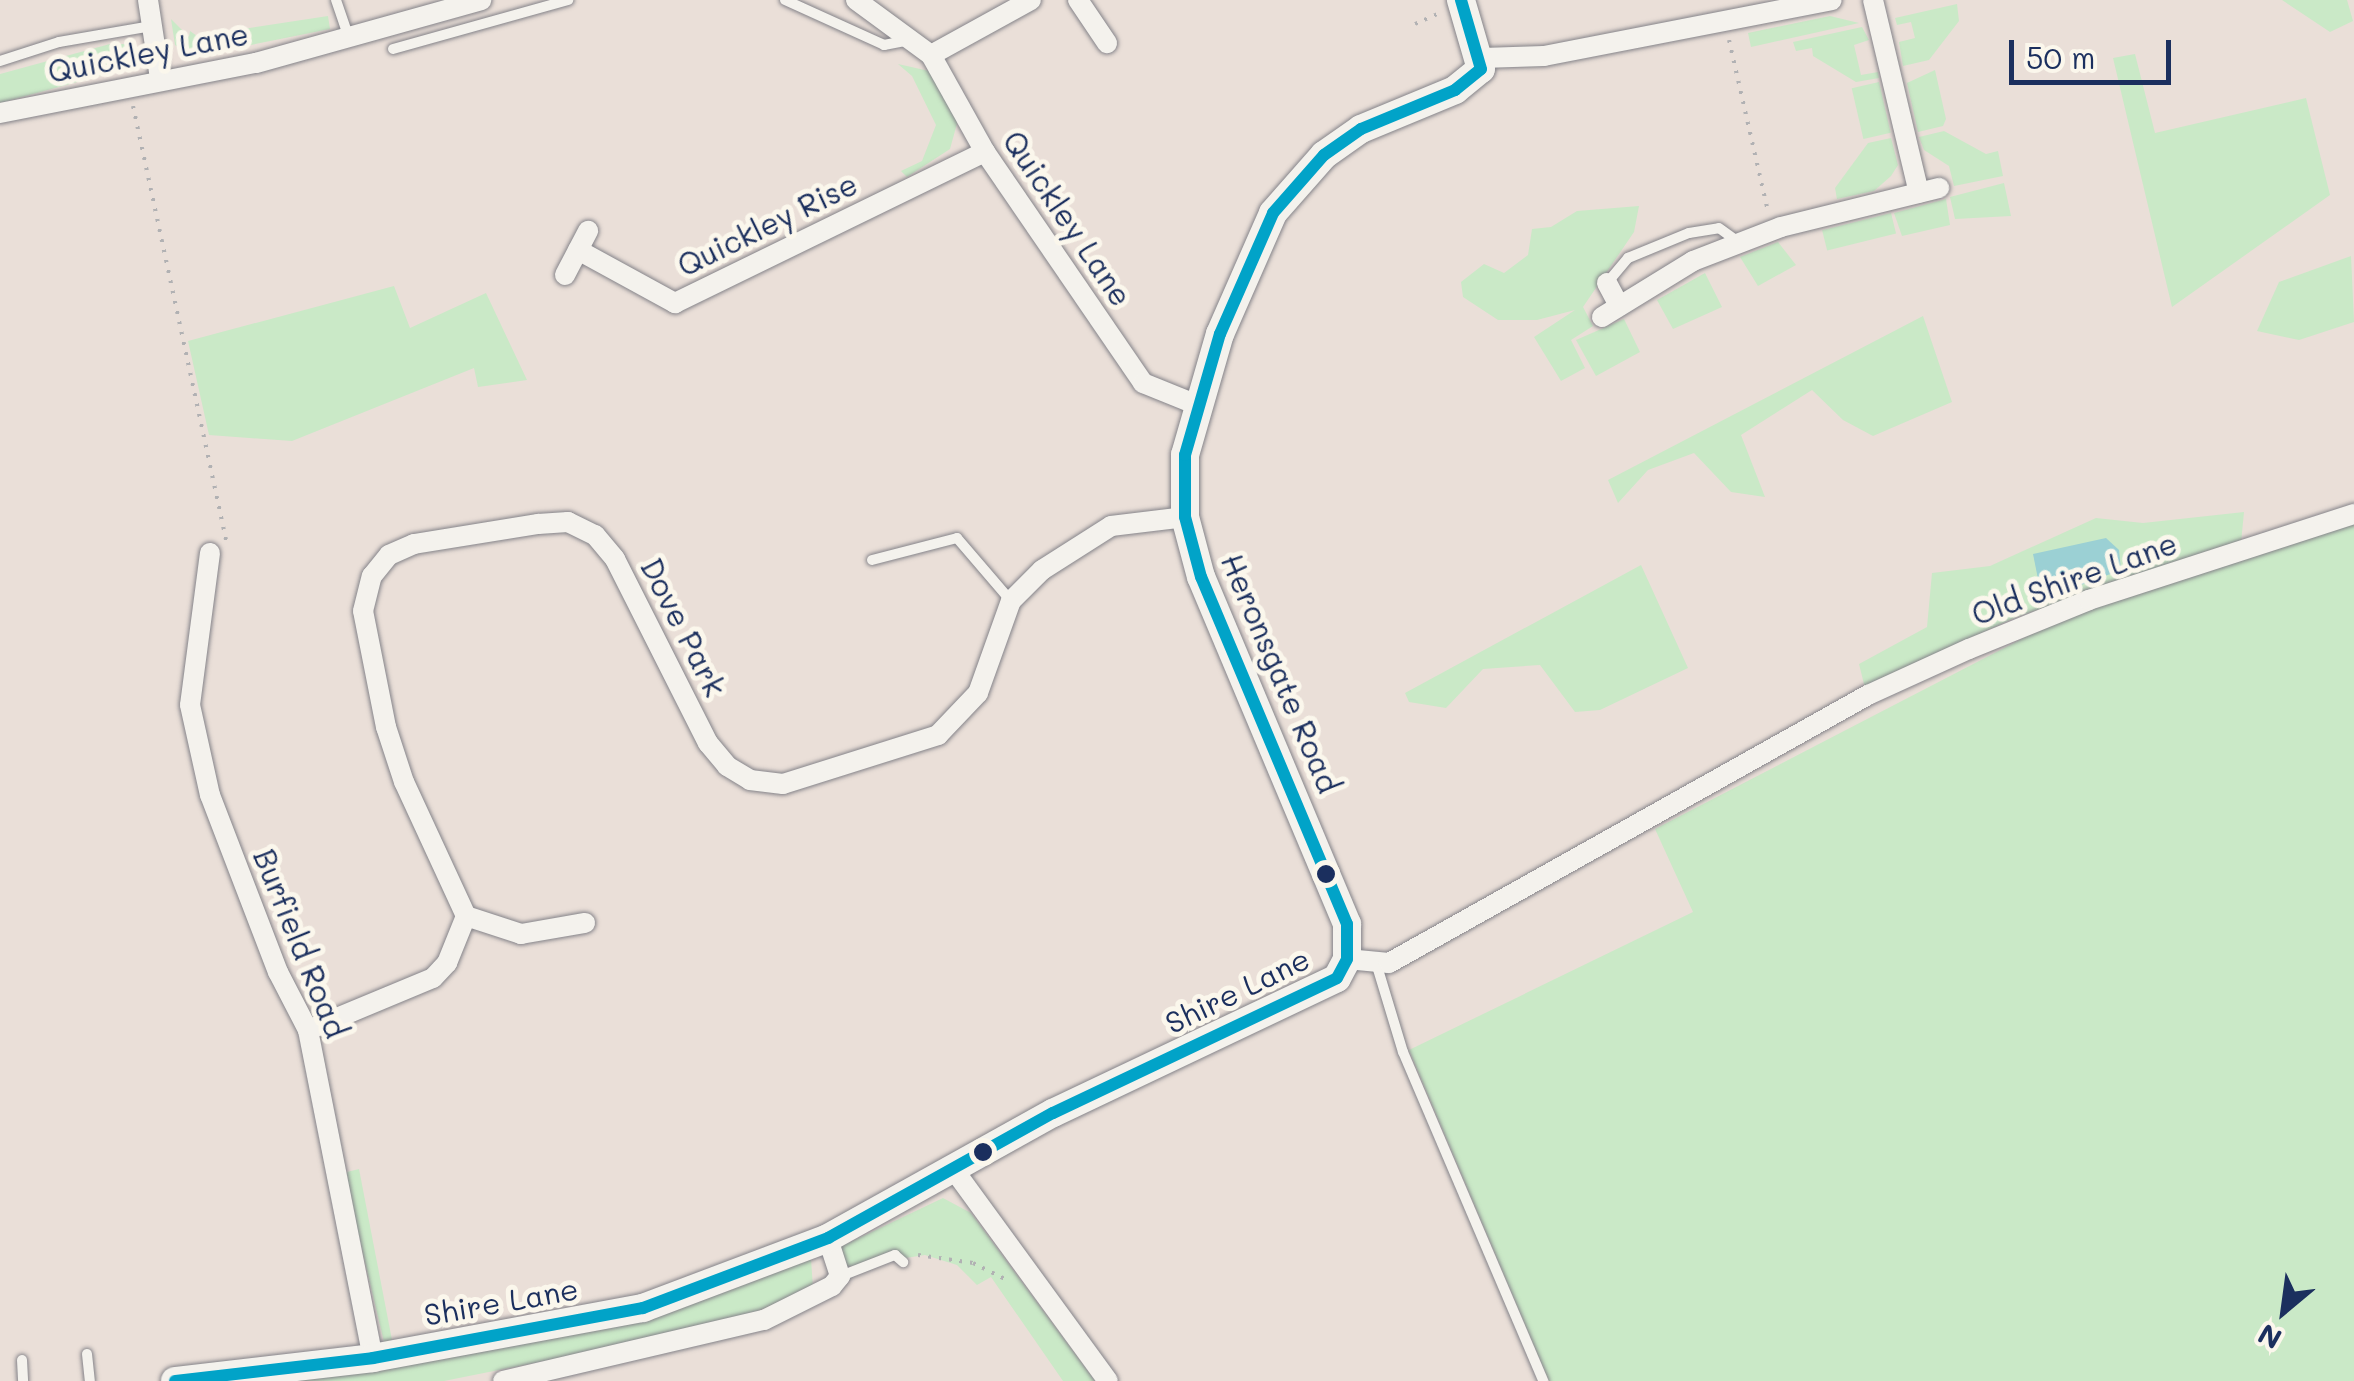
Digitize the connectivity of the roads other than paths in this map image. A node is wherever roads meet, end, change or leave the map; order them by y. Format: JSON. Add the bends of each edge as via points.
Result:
{"nodes":[{"id":1,"x":148,"y":0,"type":"edge"},
{"id":2,"x":336,"y":0,"type":"edge"},
{"id":3,"x":481,"y":0,"type":"edge"},
{"id":4,"x":568,"y":0,"type":"edge"},
{"id":5,"x":786,"y":0,"type":"edge"},
{"id":6,"x":856,"y":0,"type":"edge"},
{"id":7,"x":1031,"y":0,"type":"edge"},
{"id":8,"x":1078,"y":0,"type":"edge"},
{"id":9,"x":1461,"y":0,"type":"edge"},
{"id":10,"x":1832,"y":0,"type":"edge"},
{"id":11,"x":1873,"y":0,"type":"edge"},
{"id":12,"x":486,"y":22,"type":"junction"},
{"id":13,"x":152,"y":26,"type":"junction"},
{"id":14,"x":350,"y":38,"type":"junction"},
{"id":15,"x":914,"y":39,"type":"junction"},
{"id":16,"x":1107,"y":43,"type":"dead end"},
{"id":17,"x":393,"y":49,"type":"dead end"},
{"id":18,"x":931,"y":56,"type":"junction"},
{"id":19,"x":1482,"y":58,"type":"junction"},
{"id":20,"x":0,"y":61,"type":"edge"},
{"id":21,"x":160,"y":78,"type":"junction"},
{"id":22,"x":0,"y":113,"type":"edge"},
{"id":23,"x":986,"y":152,"type":"junction"},
{"id":24,"x":1738,"y":243,"type":"junction"},
{"id":25,"x":565,"y":274,"type":"dead end"},
{"id":26,"x":1606,"y":284,"type":"joint"},
{"id":27,"x":1195,"y":404,"type":"junction"},
{"id":28,"x":2354,"y":514,"type":"edge"},
{"id":29,"x":1186,"y":517,"type":"junction"},
{"id":30,"x":215,"y":554,"type":"road end"},
{"id":31,"x":872,"y":560,"type":"dead end"},
{"id":32,"x":1011,"y":601,"type":"junction"},
{"id":33,"x":466,"y":916,"type":"junction"},
{"id":34,"x":585,"y":922,"type":"dead end"},
{"id":35,"x":1347,"y":959,"type":"junction"},
{"id":36,"x":1378,"y":966,"type":"junction"},
{"id":37,"x":308,"y":1030,"type":"junction"},
{"id":38,"x":954,"y":1170,"type":"junction"},
{"id":39,"x":828,"y":1238,"type":"junction"},
{"id":40,"x":899,"y":1258,"type":"road end"},
{"id":41,"x":840,"y":1276,"type":"junction"},
{"id":42,"x":88,"y":1354,"type":"dead end"},
{"id":43,"x":373,"y":1358,"type":"junction"},
{"id":44,"x":22,"y":1360,"type":"dead end"},
{"id":45,"x":22,"y":1381,"type":"edge"},
{"id":46,"x":90,"y":1381,"type":"edge"},
{"id":47,"x":175,"y":1381,"type":"edge"},
{"id":48,"x":503,"y":1381,"type":"edge"},
{"id":49,"x":1108,"y":1381,"type":"edge"},
{"id":50,"x":1543,"y":1381,"type":"edge"}],
"edges":[{"from":1,"to":13,"type":"street"},
{"from":2,"to":14,"type":"lane"},
{"from":3,"to":12,"type":"lane"},
{"from":3,"to":14,"type":"street","name":"Quickley Lane"},
{"from":4,"to":12,"type":"lane"},
{"from":5,"to":15,"type":"lane","via":[[884,45]]},
{"from":6,"to":15,"type":"street","name":"Quickley Lane"},
{"from":7,"to":18,"type":"street"},
{"from":8,"to":16,"type":"street"},
{"from":9,"to":19,"type":"street"},
{"from":10,"to":19,"type":"street","via":[[1544,56]]},
{"from":11,"to":24,"type":"street","via":[[1929,191]]},
{"from":12,"to":17,"type":"lane"},
{"from":13,"to":20,"type":"lane","name":"Quickley Lane","via":[[59,42]]},
{"from":13,"to":21,"type":"street"},
{"from":14,"to":21,"type":"street","name":"Quickley Lane"},
{"from":15,"to":18,"type":"street","name":"Quickley Lane"},
{"from":18,"to":23,"type":"street","name":"Quickley Lane"},
{"from":19,"to":27,"type":"street","name":"Heronsgate Road","via":[[1475,77],[1361,129],[1324,155],[1273,213]]},
{"from":21,"to":22,"type":"street","name":"Quickley Lane"},
{"from":23,"to":25,"type":"street","name":"Quickley Rise","via":[[675,302],[583,241]]},
{"from":23,"to":27,"type":"street","name":"Quickley Lane","via":[[1143,383]]},
{"from":24,"to":26,"type":"lane","via":[[1719,228],[1689,233],[1628,258]]},
{"from":24,"to":26,"type":"street","via":[[1693,261],[1611,312]]},
{"from":27,"to":29,"type":"street","name":"Heronsgate Road"},
{"from":28,"to":36,"type":"street","name":"Old Shire Lane","via":[[2089,600],[1868,695]]},
{"from":29,"to":32,"type":"street","name":"Dove Park","via":[[1111,526],[1042,570]]},
{"from":29,"to":35,"type":"street","name":"Heronsgate Road","via":[[1201,577],[1340,905],[1351,938]]},
{"from":30,"to":37,"type":"street","name":"Burfield Road","via":[[190,706],[210,795],[278,972]]},
{"from":31,"to":32,"type":"lane","via":[[957,538]]},
{"from":32,"to":33,"type":"street","name":"Dove Park","via":[[978,693],[938,735],[783,784],[750,780],[727,766],[708,742],[615,559],[594,535],[568,522],[538,524],[389,554],[372,576],[364,611],[386,726],[404,782]]},
{"from":33,"to":34,"type":"street","via":[[521,934]]},
{"from":33,"to":37,"type":"street","via":[[434,978]]},
{"from":35,"to":36,"type":"street"},
{"from":35,"to":38,"type":"street","name":"Shire Lane","via":[[1319,992],[1052,1113]]},
{"from":36,"to":50,"type":"lane","via":[[1403,1052]]},
{"from":37,"to":43,"type":"street","name":"Burfield Road"},
{"from":38,"to":39,"type":"street","name":"Shire Lane"},
{"from":38,"to":49,"type":"street"},
{"from":39,"to":41,"type":"street"},
{"from":39,"to":43,"type":"street","name":"Shire Lane","via":[[643,1308]]},
{"from":40,"to":41,"type":"lane"},
{"from":41,"to":48,"type":"street","via":[[764,1320]]},
{"from":42,"to":46,"type":"lane"},
{"from":43,"to":47,"type":"street","name":"Shire Lane"},
{"from":44,"to":45,"type":"lane"}]}
